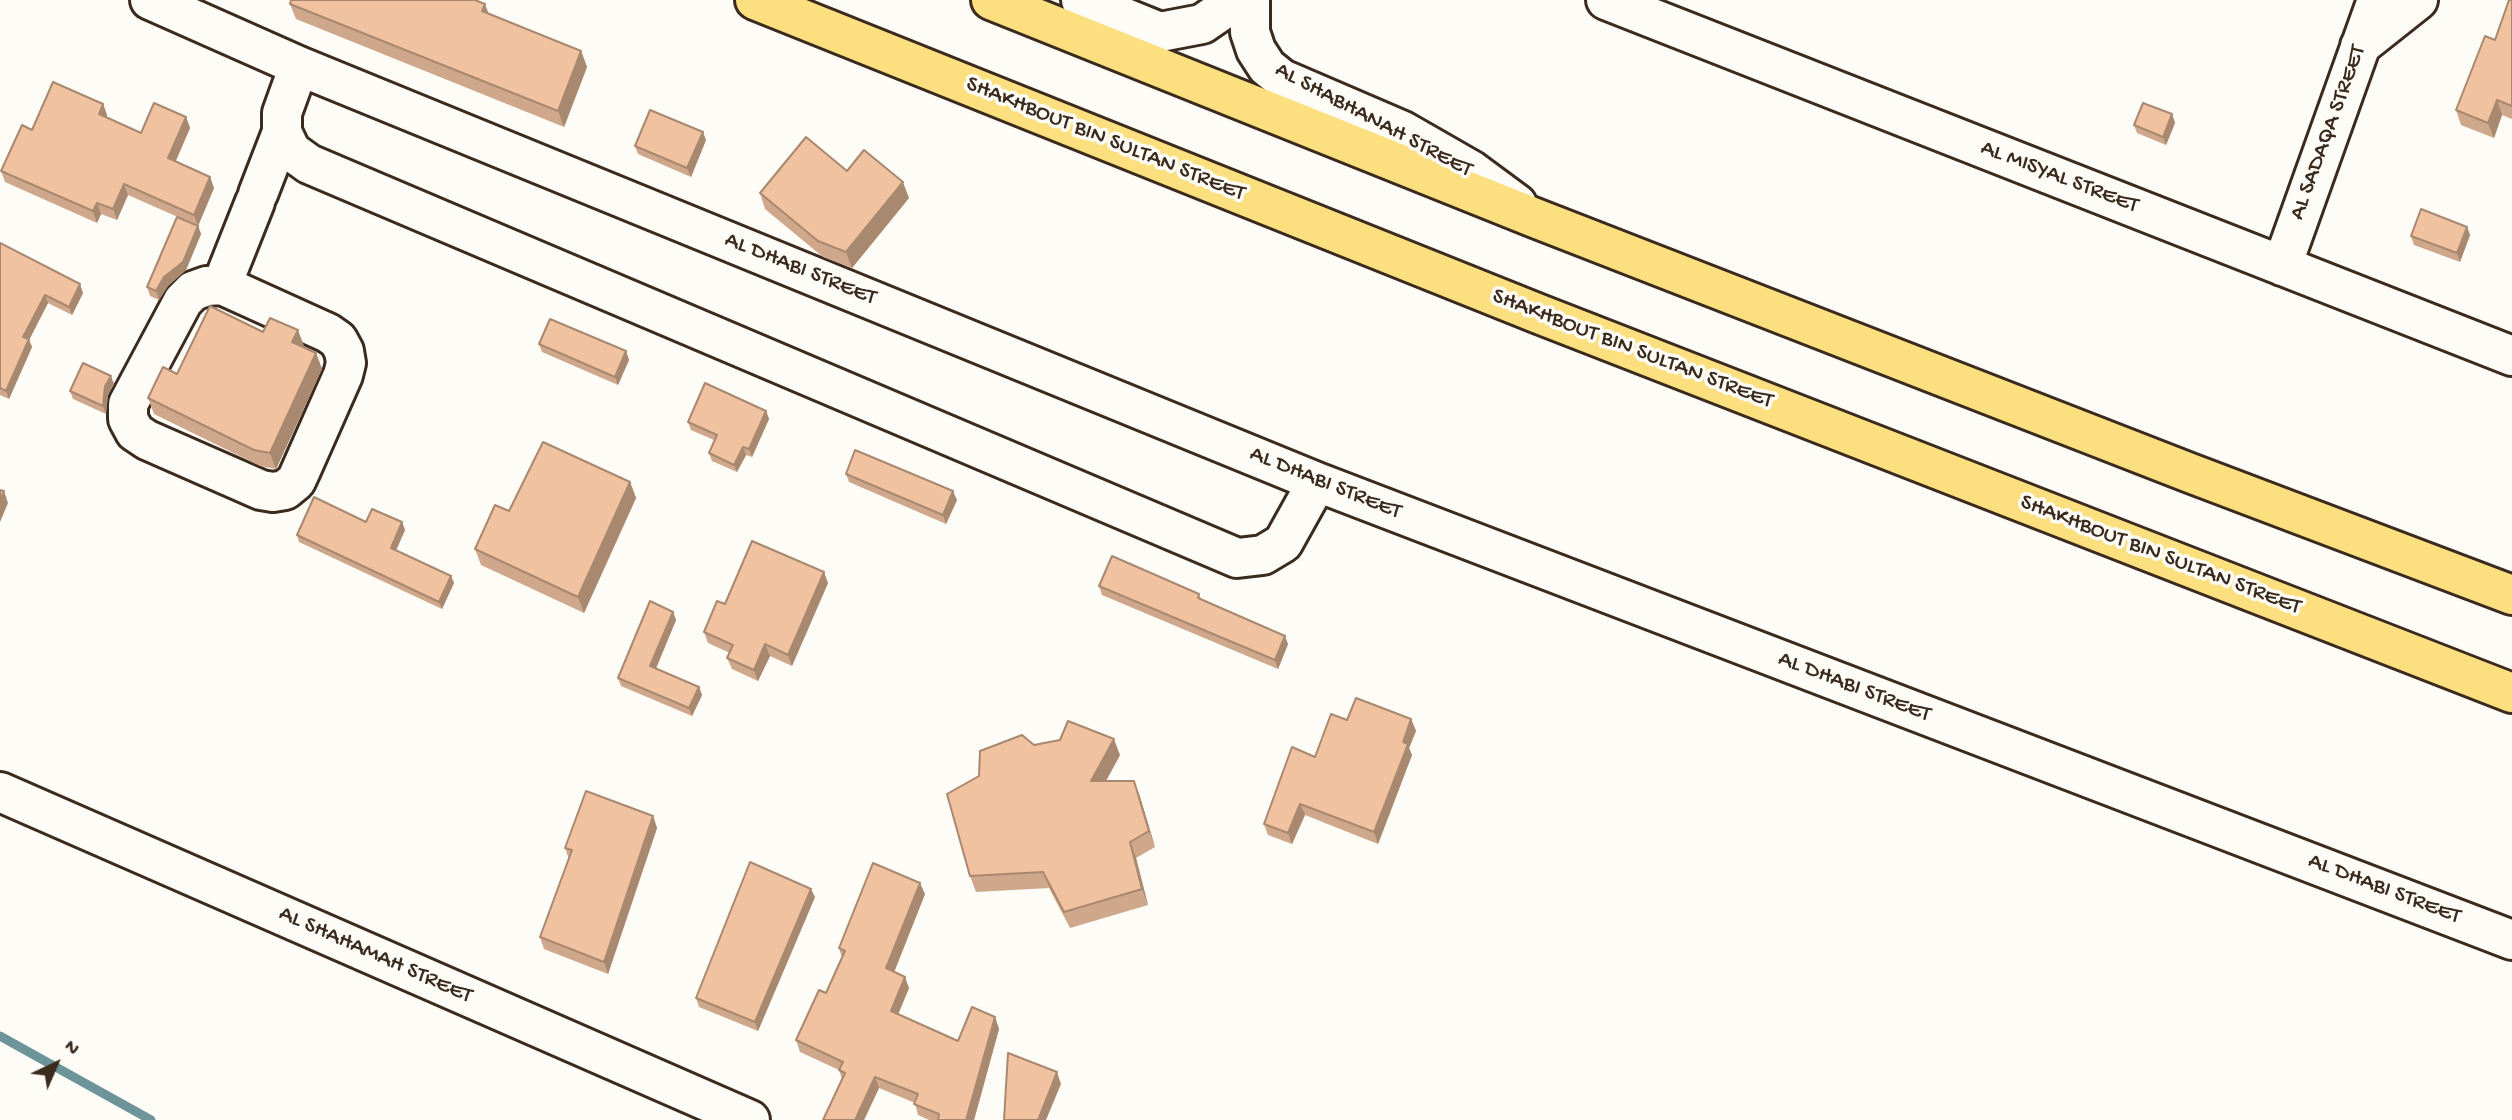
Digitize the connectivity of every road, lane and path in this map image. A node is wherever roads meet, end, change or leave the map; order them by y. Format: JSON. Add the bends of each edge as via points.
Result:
{"nodes":[{"id":1,"x":150,"y":0,"type":"edge"},
{"id":2,"x":755,"y":0,"type":"edge"},
{"id":3,"x":991,"y":0,"type":"edge"},
{"id":4,"x":1081,"y":0,"type":"edge"},
{"id":5,"x":1237,"y":0,"type":"edge"},
{"id":6,"x":1250,"y":0,"type":"edge"},
{"id":7,"x":1606,"y":0,"type":"edge"},
{"id":8,"x":2377,"y":0,"type":"edge"},
{"id":9,"x":2418,"y":0,"type":"edge"},
{"id":10,"x":2360,"y":46,"type":"junction"},
{"id":11,"x":299,"y":66,"type":"junction"},
{"id":12,"x":282,"y":132,"type":"junction"},
{"id":13,"x":1535,"y":218,"type":"junction"},
{"id":14,"x":2282,"y":266,"type":"junction"},
{"id":15,"x":222,"y":285,"type":"junction"},
{"id":16,"x":2512,"y":356,"type":"edge"},
{"id":17,"x":1317,"y":482,"type":"junction"},
{"id":18,"x":2512,"y":595,"type":"edge"},
{"id":19,"x":2512,"y":693,"type":"edge"},
{"id":20,"x":0,"y":792,"type":"edge"},
{"id":21,"x":2512,"y":940,"type":"edge"},
{"id":22,"x":750,"y":1120,"type":"edge"}],
"edges":[{"from":1,"to":11,"type":"street","name":"AL DHABI STREET"},
{"from":2,"to":19,"type":"main road","name":"SHAKHBOUT BIN SULTAN STREET","via":[[1565,324]]},
{"from":3,"to":13,"type":"main road"},
{"from":4,"to":5,"type":"street","via":[[1160,32],[1202,24]]},
{"from":6,"to":13,"type":"street","name":"AL SHABHANAH STREET","via":[[1250,32],[1256,50],[1282,79],[1403,131]]},
{"from":7,"to":14,"type":"street","name":"AL MISYAL STREET"},
{"from":8,"to":10,"type":"street","name":"AL SADAQA STREET"},
{"from":9,"to":10,"type":"street"},
{"from":10,"to":14,"type":"street","name":"AL SADAQA STREET"},
{"from":11,"to":12,"type":"street","via":[[282,113]]},
{"from":11,"to":17,"type":"street","name":"AL DHABI STREET"},
{"from":12,"to":15,"type":"street"},
{"from":12,"to":17,"type":"street","via":[[291,151],[309,164],[1237,558],[1263,555],[1283,543]]},
{"from":13,"to":18,"type":"main road"},
{"from":14,"to":16,"type":"street","name":"AL MISYAL STREET"},
{"from":15,"to":15,"type":"street","via":[[193,291],[183,301],[128,404],[128,419],[135,432],[148,440],[261,490],[285,490],[302,470],[343,375],[344,351],[328,333]]},
{"from":17,"to":21,"type":"street","name":"AL DHABI STREET"},
{"from":20,"to":22,"type":"street","name":"AL SHAHAMAH STREET"}]}
